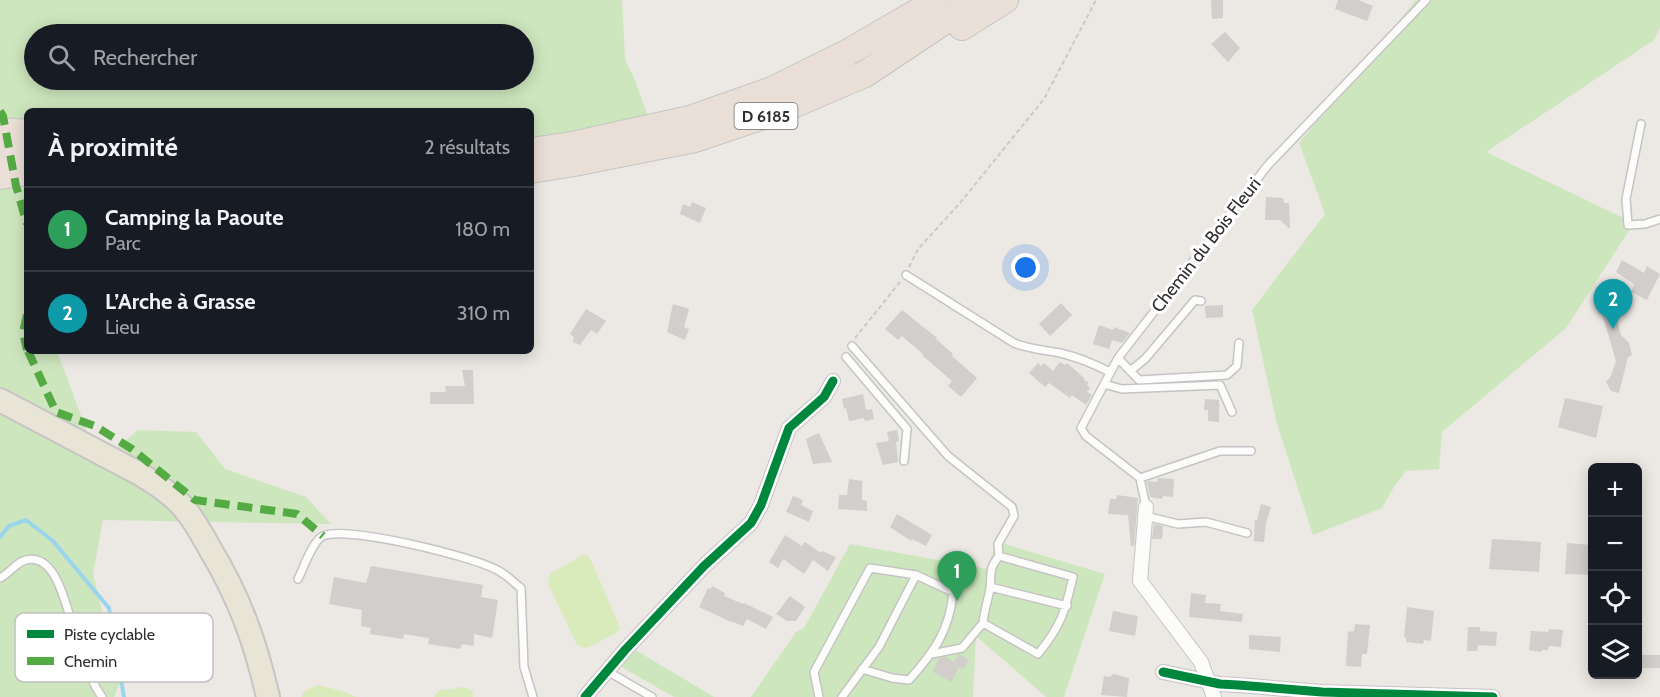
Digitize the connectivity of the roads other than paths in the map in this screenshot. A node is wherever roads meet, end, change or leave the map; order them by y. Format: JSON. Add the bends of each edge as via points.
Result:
{"nodes":[{"id":1,"x":938,"y":0,"type":"edge"},
{"id":2,"x":976,"y":0,"type":"edge"},
{"id":3,"x":1005,"y":0,"type":"edge"},
{"id":4,"x":1426,"y":0,"type":"edge"},
{"id":5,"x":865,"y":74,"type":"junction"},
{"id":6,"x":1641,"y":124,"type":"dead end"},
{"id":7,"x":0,"y":131,"type":"edge"},
{"id":8,"x":24,"y":133,"type":"edge"},
{"id":9,"x":534,"y":151,"type":"edge"},
{"id":10,"x":0,"y":152,"type":"edge"},
{"id":11,"x":24,"y":152,"type":"edge"},
{"id":12,"x":0,"y":169,"type":"edge"},
{"id":13,"x":534,"y":170,"type":"edge"},
{"id":14,"x":24,"y":171,"type":"edge"},
{"id":15,"x":24,"y":172,"type":"edge"},
{"id":16,"x":0,"y":176,"type":"edge"},
{"id":17,"x":1660,"y":219,"type":"edge"},
{"id":18,"x":906,"y":275,"type":"road end"},
{"id":19,"x":1201,"y":300,"type":"dead end"},
{"id":20,"x":1239,"y":344,"type":"dead end"},
{"id":21,"x":852,"y":346,"type":"road end"},
{"id":22,"x":846,"y":357,"type":"dead end"},
{"id":23,"x":1118,"y":358,"type":"junction"},
{"id":24,"x":1130,"y":371,"type":"junction"},
{"id":25,"x":1110,"y":372,"type":"junction"},
{"id":26,"x":833,"y":381,"type":"dead end"},
{"id":27,"x":1104,"y":384,"type":"junction"},
{"id":28,"x":0,"y":400,"type":"edge"},
{"id":29,"x":1232,"y":412,"type":"dead end"},
{"id":30,"x":1251,"y":451,"type":"dead end"},
{"id":31,"x":904,"y":461,"type":"dead end"},
{"id":32,"x":1140,"y":478,"type":"junction"},
{"id":33,"x":1145,"y":512,"type":"junction"},
{"id":34,"x":1247,"y":533,"type":"dead end"},
{"id":35,"x":999,"y":556,"type":"junction"},
{"id":36,"x":916,"y":575,"type":"junction"},
{"id":37,"x":0,"y":578,"type":"edge"},
{"id":38,"x":298,"y":579,"type":"dead end"},
{"id":39,"x":990,"y":587,"type":"junction"},
{"id":40,"x":1067,"y":606,"type":"junction"},
{"id":41,"x":68,"y":613,"type":"edge"},
{"id":42,"x":983,"y":623,"type":"junction"},
{"id":43,"x":932,"y":654,"type":"junction"},
{"id":44,"x":862,"y":669,"type":"junction"},
{"id":45,"x":607,"y":671,"type":"junction"},
{"id":46,"x":1163,"y":672,"type":"dead end"},
{"id":47,"x":1208,"y":681,"type":"junction"},
{"id":48,"x":93,"y":682,"type":"edge"},
{"id":49,"x":102,"y":697,"type":"edge"},
{"id":50,"x":268,"y":697,"type":"edge"},
{"id":51,"x":532,"y":697,"type":"edge"},
{"id":52,"x":585,"y":697,"type":"edge"},
{"id":53,"x":652,"y":697,"type":"edge"},
{"id":54,"x":819,"y":697,"type":"edge"},
{"id":55,"x":842,"y":697,"type":"edge"},
{"id":56,"x":1214,"y":697,"type":"edge"},
{"id":57,"x":1493,"y":697,"type":"edge"}],
"edges":[{"from":1,"to":9,"type":"highway","number":"D 6185","via":[[847,53],[772,90],[690,119]]},
{"from":2,"to":5,"type":"highway","number":"D 6185"},
{"from":3,"to":5,"type":"highway","via":[[909,57]]},
{"from":4,"to":23,"type":"lane","name":"Chemin du Bois Fleuri","via":[[1268,165]]},
{"from":5,"to":13,"type":"highway","number":"D 6185","via":[[782,110],[695,139]]},
{"from":6,"to":17,"type":"lane","via":[[1626,199],[1628,225]]},
{"from":7,"to":8,"type":"highway"},
{"from":10,"to":11,"type":"highway"},
{"from":12,"to":14,"type":"highway"},
{"from":15,"to":16,"type":"highway"},
{"from":18,"to":25,"type":"lane","via":[[1014,343],[1085,360]]},
{"from":19,"to":24,"type":"lane","via":[[1195,300]]},
{"from":20,"to":24,"type":"lane","via":[[1237,366],[1227,375],[1139,380]]},
{"from":21,"to":35,"type":"lane","via":[[948,456],[1012,507],[1014,516],[998,544]]},
{"from":22,"to":31,"type":"lane","via":[[907,429]]},
{"from":23,"to":24,"type":"lane"},
{"from":23,"to":25,"type":"lane","name":"Chemin du Bois Fleuri"},
{"from":25,"to":27,"type":"lane","name":"Chemin du Bois Fleuri"},
{"from":26,"to":45,"type":"street","via":[[824,397],[789,428],[751,523],[704,566]]},
{"from":27,"to":29,"type":"lane","via":[[1122,389],[1220,385]]},
{"from":27,"to":32,"type":"lane","name":"Chemin du Bois Fleuri","via":[[1082,432]]},
{"from":28,"to":50,"type":"main road","via":[[140,474],[183,507],[243,611]]},
{"from":30,"to":32,"type":"lane","via":[[1220,451]]},
{"from":32,"to":33,"type":"lane"},
{"from":33,"to":34,"type":"lane","via":[[1178,524],[1206,522]]},
{"from":33,"to":47,"type":"street","via":[[1140,581],[1201,662]]},
{"from":35,"to":39,"type":"lane","via":[[991,567]]},
{"from":35,"to":40,"type":"lane","via":[[1073,577]]},
{"from":36,"to":43,"type":"lane","via":[[953,592],[951,613]]},
{"from":36,"to":44,"type":"lane","via":[[879,647]]},
{"from":36,"to":54,"type":"lane","via":[[870,568],[814,672]]},
{"from":37,"to":41,"type":"lane","via":[[26,560],[34,560],[49,568]]},
{"from":38,"to":51,"type":"lane","via":[[316,542],[338,533],[427,547],[500,571],[521,588],[524,667]]},
{"from":39,"to":40,"type":"lane"},
{"from":39,"to":42,"type":"lane"},
{"from":40,"to":42,"type":"lane","via":[[1055,634],[1038,654]]},
{"from":42,"to":43,"type":"lane","via":[[962,648]]},
{"from":43,"to":44,"type":"lane","via":[[909,680]]},
{"from":44,"to":55,"type":"lane"},
{"from":45,"to":52,"type":"street"},
{"from":45,"to":53,"type":"lane"},
{"from":46,"to":47,"type":"street"},
{"from":47,"to":56,"type":"street"},
{"from":47,"to":57,"type":"street","via":[[1322,692]]},
{"from":48,"to":49,"type":"lane"}]}
